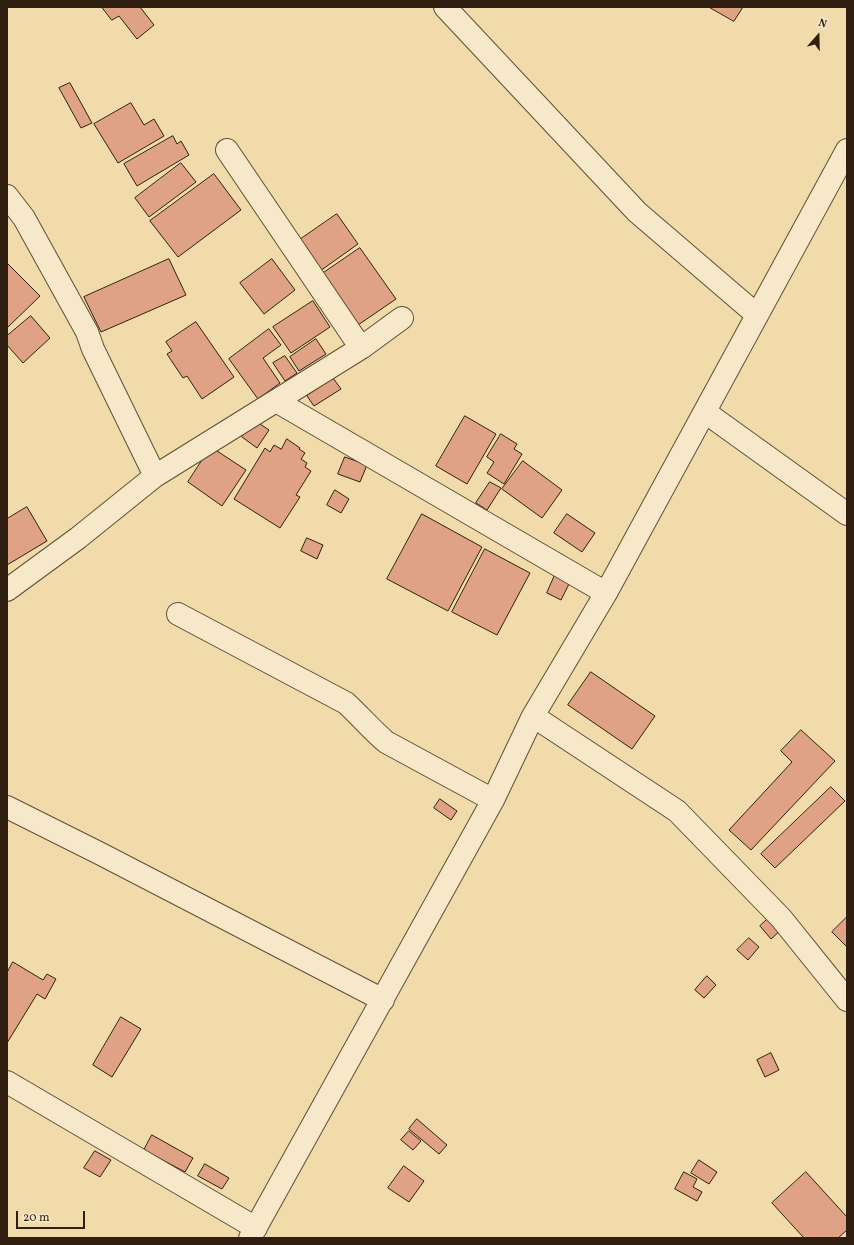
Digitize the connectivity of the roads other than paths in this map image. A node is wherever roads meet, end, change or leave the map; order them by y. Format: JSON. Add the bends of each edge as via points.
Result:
{"nodes":[{"id":1,"x":445,"y":7,"type":"edge"},
{"id":2,"x":227,"y":150,"type":"dead end"},
{"id":3,"x":847,"y":150,"type":"edge"},
{"id":4,"x":7,"y":196,"type":"edge"},
{"id":5,"x":757,"y":315,"type":"junction"},
{"id":6,"x":402,"y":318,"type":"dead end"},
{"id":7,"x":361,"y":348,"type":"junction"},
{"id":8,"x":276,"y":402,"type":"junction"},
{"id":9,"x":705,"y":412,"type":"junction"},
{"id":10,"x":155,"y":476,"type":"junction"},
{"id":11,"x":847,"y":514,"type":"edge"},
{"id":12,"x":7,"y":590,"type":"edge"},
{"id":13,"x":606,"y":593,"type":"junction"},
{"id":14,"x":178,"y":614,"type":"dead end"},
{"id":15,"x":533,"y":716,"type":"junction"},
{"id":16,"x":493,"y":800,"type":"junction"},
{"id":17,"x":7,"y":807,"type":"edge"},
{"id":18,"x":383,"y":1000,"type":"junction"},
{"id":19,"x":847,"y":1000,"type":"edge"},
{"id":20,"x":7,"y":1082,"type":"edge"},
{"id":21,"x":253,"y":1233,"type":"edge"}],
"edges":[{"from":1,"to":5,"type":"street","via":[[637,212]]},
{"from":2,"to":7,"type":"street"},
{"from":3,"to":5,"type":"street"},
{"from":4,"to":10,"type":"street","via":[[24,218],[87,332]]},
{"from":5,"to":9,"type":"street"},
{"from":6,"to":7,"type":"street"},
{"from":7,"to":8,"type":"street"},
{"from":8,"to":10,"type":"street"},
{"from":8,"to":13,"type":"street"},
{"from":9,"to":11,"type":"street"},
{"from":9,"to":13,"type":"street"},
{"from":10,"to":12,"type":"street","via":[[78,538]]},
{"from":13,"to":15,"type":"street"},
{"from":14,"to":16,"type":"street","via":[[346,704],[386,742]]},
{"from":15,"to":16,"type":"street"},
{"from":15,"to":19,"type":"street","via":[[677,811],[781,918]]},
{"from":16,"to":18,"type":"street"},
{"from":17,"to":18,"type":"street"},
{"from":18,"to":21,"type":"street"},
{"from":20,"to":21,"type":"street"}]}
